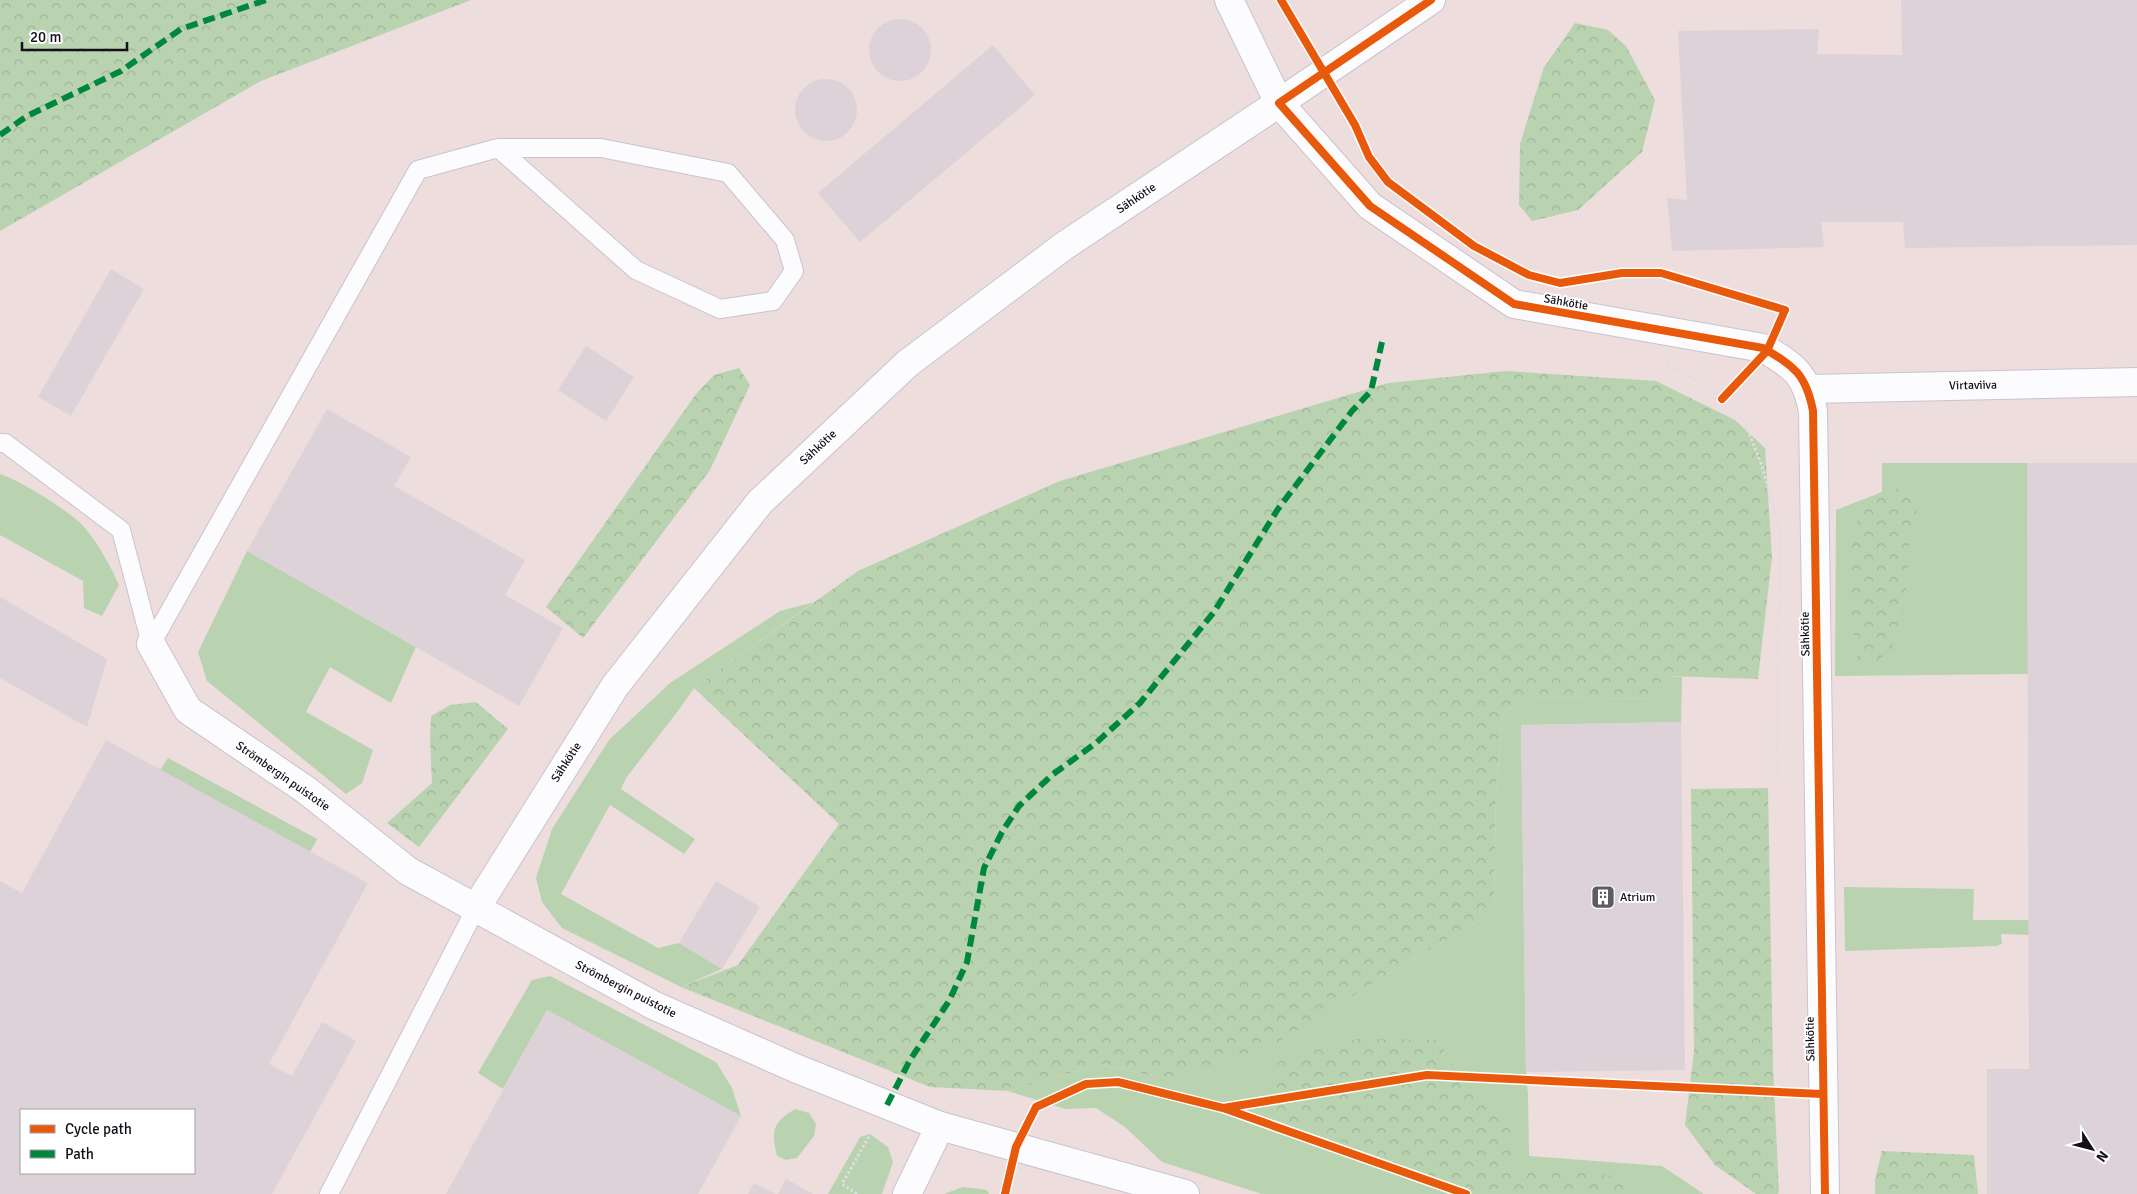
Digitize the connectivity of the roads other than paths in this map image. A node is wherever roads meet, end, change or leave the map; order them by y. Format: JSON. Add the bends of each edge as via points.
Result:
{"nodes":[{"id":1,"x":1229,"y":0,"type":"edge"},
{"id":2,"x":1431,"y":0,"type":"edge"},
{"id":3,"x":1279,"y":103,"type":"junction"},
{"id":4,"x":498,"y":148,"type":"junction"},
{"id":5,"x":2137,"y":382,"type":"edge"},
{"id":6,"x":1809,"y":389,"type":"junction"},
{"id":7,"x":0,"y":443,"type":"edge"},
{"id":8,"x":151,"y":644,"type":"junction"},
{"id":9,"x":476,"y":908,"type":"junction"},
{"id":10,"x":940,"y":1126,"type":"junction"},
{"id":11,"x":329,"y":1194,"type":"edge"},
{"id":12,"x":907,"y":1194,"type":"edge"},
{"id":13,"x":1185,"y":1194,"type":"edge"},
{"id":14,"x":1825,"y":1194,"type":"edge"}],
"edges":[{"from":1,"to":3,"type":"street"},
{"from":2,"to":3,"type":"street","name":"Sähkötie"},
{"from":3,"to":6,"type":"street","name":"Sähkötie","via":[[1370,206],[1514,304],[1763,348],[1794,368]]},
{"from":3,"to":9,"type":"street","name":"Sähkötie","via":[[1064,246],[908,363],[760,502],[615,686]]},
{"from":4,"to":4,"type":"lane","via":[[636,270],[720,309],[772,301],[794,271],[785,240],[728,172],[601,148]]},
{"from":4,"to":8,"type":"lane","via":[[418,170]]},
{"from":5,"to":6,"type":"street","name":"Virtaviiva"},
{"from":6,"to":14,"type":"street","name":"Sähkötie","via":[[1813,411]]},
{"from":7,"to":8,"type":"lane","via":[[5,443],[121,530]]},
{"from":8,"to":9,"type":"street","name":"Strömbergin puistotie","via":[[188,710],[306,790],[408,871]]},
{"from":9,"to":10,"type":"street","name":"Strömbergin puistotie","via":[[653,1005],[795,1068]]},
{"from":9,"to":11,"type":"lane"},
{"from":10,"to":12,"type":"street"},
{"from":10,"to":13,"type":"street","name":"Strömbergin puistotie"}]}
